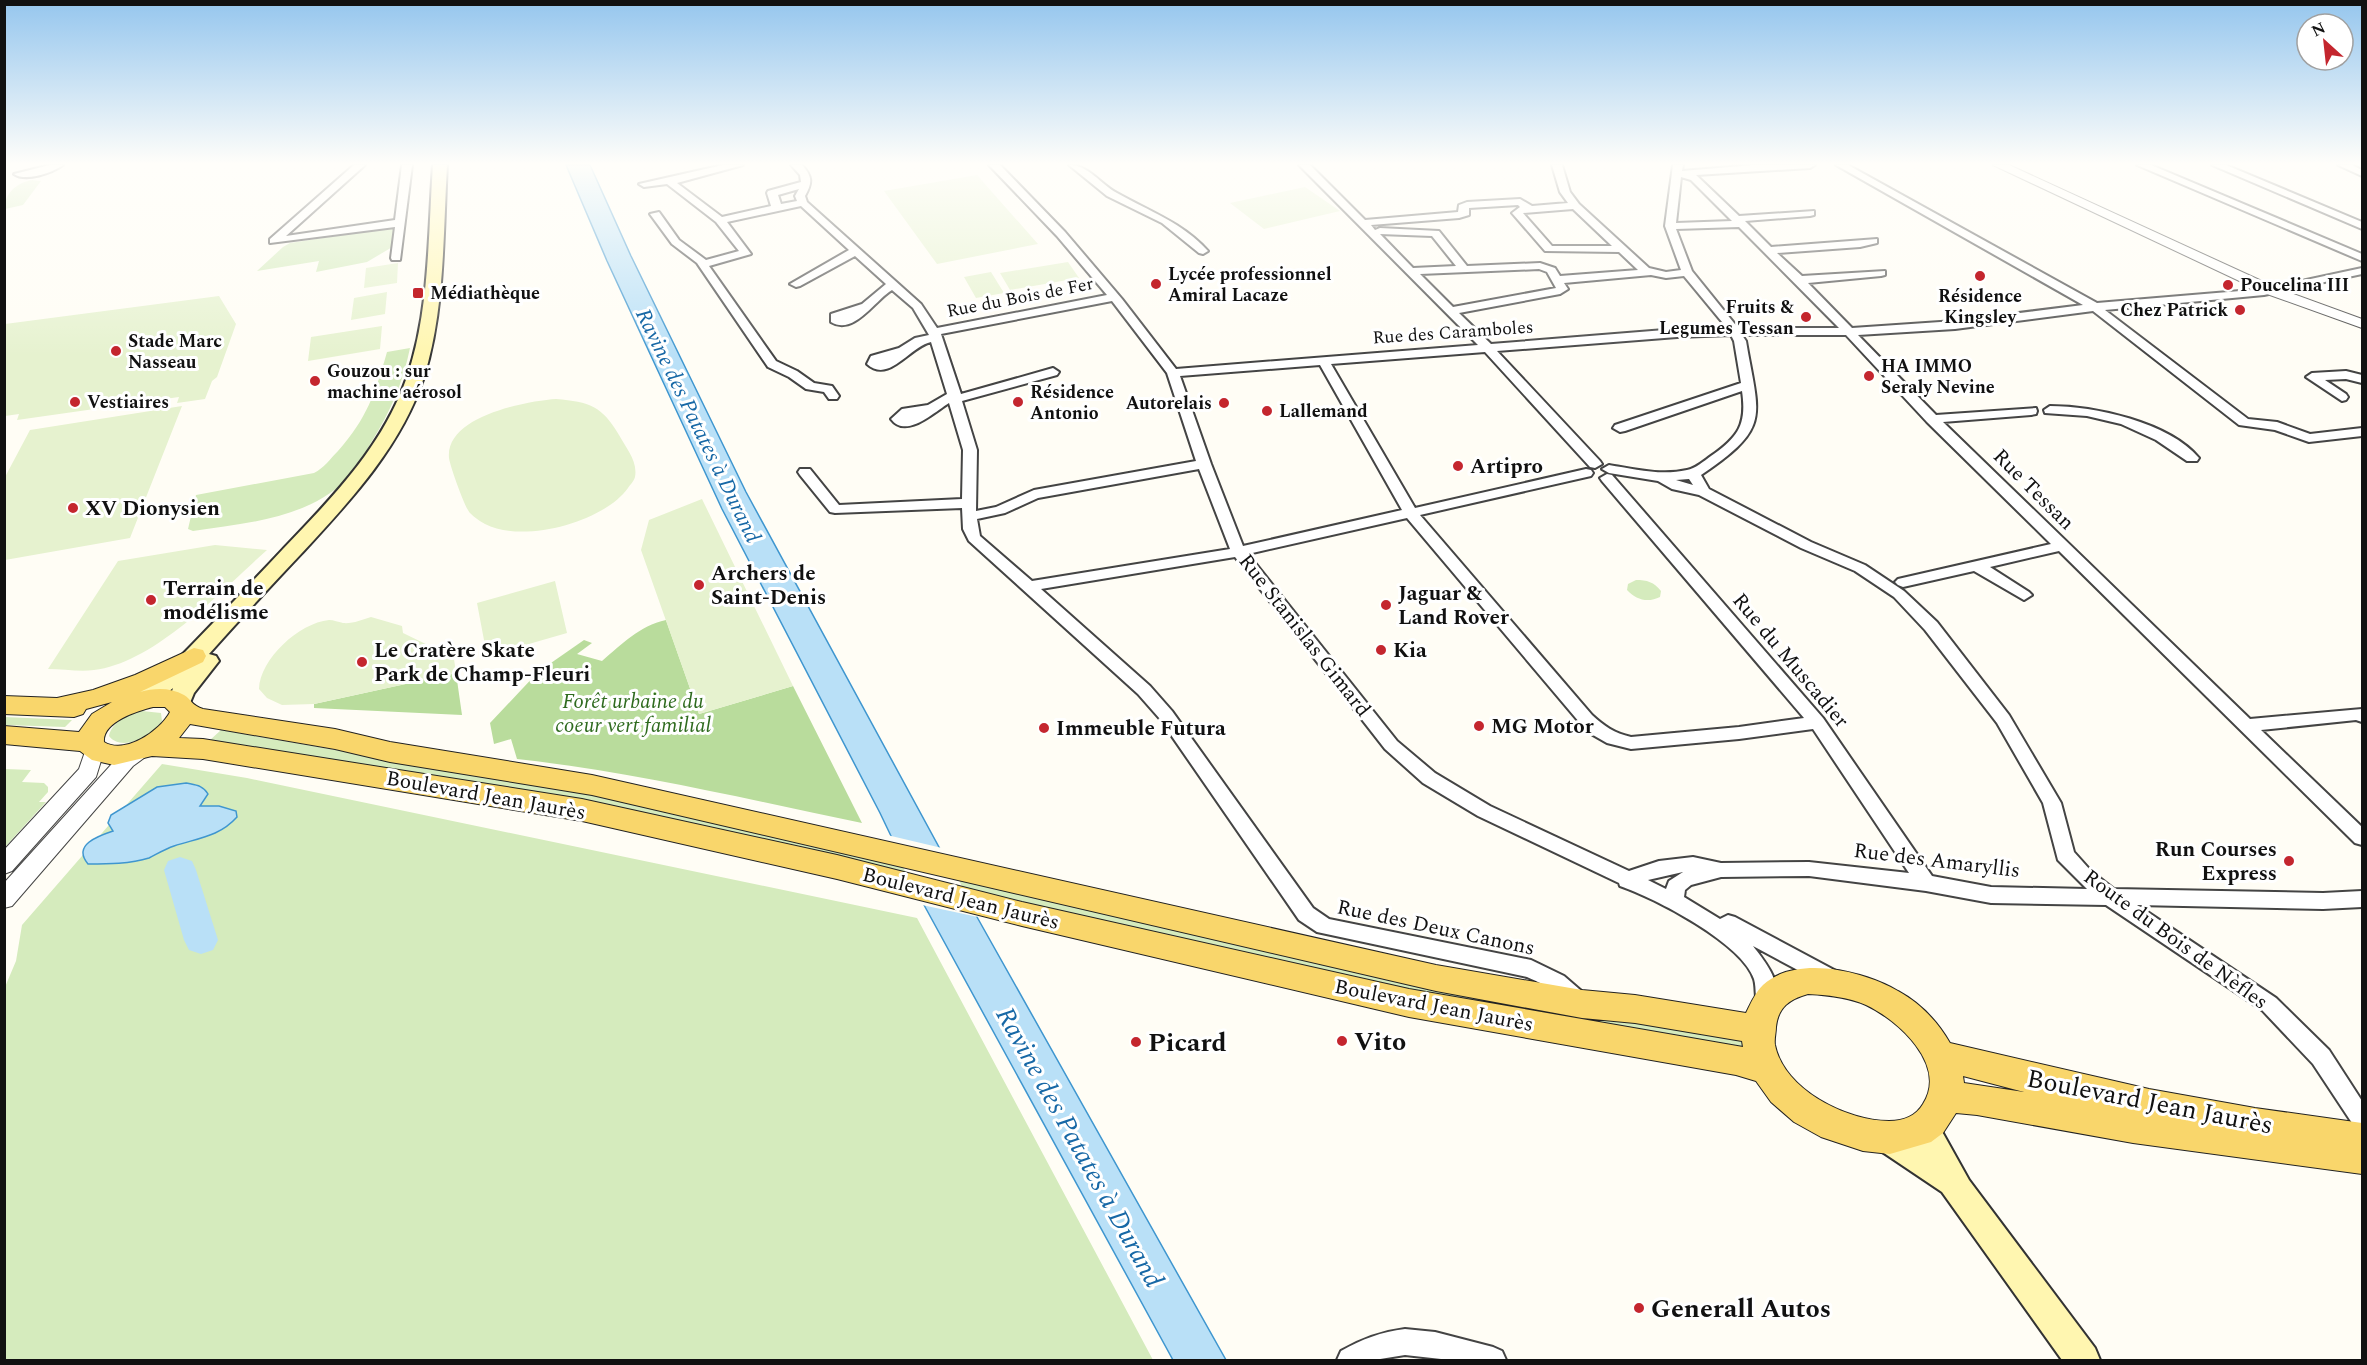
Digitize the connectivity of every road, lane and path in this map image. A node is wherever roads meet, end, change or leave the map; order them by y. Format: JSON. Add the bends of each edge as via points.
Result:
{"nodes":[{"id":1,"x":288,"y":229,"type":"edge"},
{"id":2,"x":359,"y":229,"type":"edge"},
{"id":3,"x":398,"y":229,"type":"edge"},
{"id":4,"x":436,"y":229,"type":"edge"},
{"id":5,"x":662,"y":229,"type":"edge"},
{"id":6,"x":727,"y":229,"type":"edge"},
{"id":7,"x":831,"y":229,"type":"edge"},
{"id":8,"x":1056,"y":229,"type":"edge"},
{"id":9,"x":1175,"y":229,"type":"edge"},
{"id":10,"x":1369,"y":229,"type":"edge"},
{"id":11,"x":1386,"y":229,"type":"edge"},
{"id":12,"x":1531,"y":229,"type":"edge"},
{"id":13,"x":1599,"y":229,"type":"edge"},
{"id":14,"x":1671,"y":229,"type":"edge"},
{"id":15,"x":1747,"y":229,"type":"edge"},
{"id":16,"x":1955,"y":229,"type":"edge"},
{"id":17,"x":2137,"y":229,"type":"edge"},
{"id":18,"x":2293,"y":229,"type":"edge"},
{"id":19,"x":1873,"y":241,"type":"dead end"},
{"id":20,"x":1620,"y":249,"type":"junction"},
{"id":21,"x":1767,"y":249,"type":"junction"},
{"id":22,"x":1203,"y":251,"type":"dead end"},
{"id":23,"x":856,"y":252,"type":"junction"},
{"id":24,"x":396,"y":258,"type":"dead end"},
{"id":25,"x":2362,"y":258,"type":"edge"},
{"id":26,"x":704,"y":263,"type":"junction"},
{"id":27,"x":1464,"y":269,"type":"junction"},
{"id":28,"x":1411,"y":271,"type":"junction"},
{"id":29,"x":2362,"y":271,"type":"edge"},
{"id":30,"x":1687,"y":272,"type":"junction"},
{"id":31,"x":1648,"y":273,"type":"junction"},
{"id":32,"x":1881,"y":273,"type":"dead end"},
{"id":33,"x":1557,"y":280,"type":"junction"},
{"id":34,"x":1799,"y":280,"type":"junction"},
{"id":35,"x":796,"y":284,"type":"dead end"},
{"id":36,"x":893,"y":285,"type":"junction"},
{"id":37,"x":2272,"y":291,"type":"junction"},
{"id":38,"x":1113,"y":297,"type":"junction"},
{"id":39,"x":863,"y":306,"type":"dead end"},
{"id":40,"x":2095,"y":307,"type":"junction"},
{"id":41,"x":1451,"y":311,"type":"junction"},
{"id":42,"x":2362,"y":324,"type":"edge"},
{"id":43,"x":1735,"y":331,"type":"junction"},
{"id":44,"x":1850,"y":332,"type":"junction"},
{"id":45,"x":934,"y":335,"type":"junction"},
{"id":46,"x":1487,"y":347,"type":"junction"},
{"id":47,"x":903,"y":351,"type":"dead end"},
{"id":48,"x":1323,"y":360,"type":"junction"},
{"id":49,"x":1053,"y":372,"type":"dead end"},
{"id":50,"x":1173,"y":373,"type":"junction"},
{"id":51,"x":2362,"y":379,"type":"edge"},
{"id":52,"x":1748,"y":385,"type":"junction"},
{"id":53,"x":833,"y":396,"type":"dead end"},
{"id":54,"x":955,"y":396,"type":"junction"},
{"id":55,"x":2342,"y":397,"type":"dead end"},
{"id":56,"x":930,"y":409,"type":"dead end"},
{"id":57,"x":2050,"y":410,"type":"dead end"},
{"id":58,"x":2031,"y":411,"type":"dead end"},
{"id":59,"x":1932,"y":418,"type":"junction"},
{"id":60,"x":1620,"y":428,"type":"dead end"},
{"id":61,"x":2362,"y":432,"type":"edge"},
{"id":62,"x":376,"y":457,"type":"junction"},
{"id":63,"x":2192,"y":458,"type":"dead end"},
{"id":64,"x":1204,"y":464,"type":"junction"},
{"id":65,"x":1590,"y":469,"type":"junction"},
{"id":66,"x":805,"y":472,"type":"dead end"},
{"id":67,"x":1608,"y":474,"type":"junction"},
{"id":68,"x":1693,"y":474,"type":"junction"},
{"id":69,"x":1662,"y":477,"type":"junction"},
{"id":70,"x":1704,"y":492,"type":"junction"},
{"id":71,"x":970,"y":510,"type":"junction"},
{"id":72,"x":1410,"y":512,"type":"junction"},
{"id":73,"x":2062,"y":546,"type":"junction"},
{"id":74,"x":1238,"y":551,"type":"junction"},
{"id":75,"x":1979,"y":567,"type":"junction"},
{"id":76,"x":1904,"y":582,"type":"dead end"},
{"id":77,"x":1032,"y":586,"type":"junction"},
{"id":78,"x":2024,"y":595,"type":"dead end"},
{"id":79,"x":194,"y":656,"type":"junction"},
{"id":80,"x":132,"y":704,"type":"junction"},
{"id":81,"x":4,"y":705,"type":"edge"},
{"id":82,"x":58,"y":707,"type":"junction"},
{"id":83,"x":181,"y":708,"type":"junction"},
{"id":84,"x":2362,"y":716,"type":"edge"},
{"id":85,"x":1817,"y":722,"type":"junction"},
{"id":86,"x":2248,"y":725,"type":"junction"},
{"id":87,"x":4,"y":735,"type":"edge"},
{"id":88,"x":92,"y":747,"type":"junction"},
{"id":89,"x":145,"y":748,"type":"junction"},
{"id":90,"x":2362,"y":838,"type":"edge"},
{"id":91,"x":4,"y":865,"type":"edge"},
{"id":92,"x":1721,"y":870,"type":"junction"},
{"id":93,"x":1627,"y":881,"type":"junction"},
{"id":94,"x":1926,"y":882,"type":"junction"},
{"id":95,"x":2111,"y":898,"type":"junction"},
{"id":96,"x":4,"y":899,"type":"edge"},
{"id":97,"x":2362,"y":900,"type":"edge"},
{"id":98,"x":1674,"y":901,"type":"junction"},
{"id":99,"x":1837,"y":982,"type":"junction"},
{"id":100,"x":1582,"y":1004,"type":"junction"},
{"id":101,"x":1762,"y":1016,"type":"junction"},
{"id":102,"x":1939,"y":1055,"type":"junction"},
{"id":103,"x":1768,"y":1070,"type":"junction"},
{"id":104,"x":1946,"y":1097,"type":"junction"},
{"id":105,"x":2362,"y":1119,"type":"edge"},
{"id":106,"x":1924,"y":1129,"type":"junction"},
{"id":107,"x":1889,"y":1139,"type":"junction"},
{"id":108,"x":2362,"y":1139,"type":"edge"},
{"id":109,"x":2311,"y":1142,"type":"junction"},
{"id":110,"x":2362,"y":1157,"type":"edge"},
{"id":111,"x":1958,"y":1191,"type":"junction"},
{"id":112,"x":1350,"y":1360,"type":"edge"},
{"id":113,"x":1493,"y":1360,"type":"edge"},
{"id":114,"x":2083,"y":1360,"type":"edge"}],
"edges":[{"from":1,"to":2,"type":"street","via":[[274,241]]},
{"from":3,"to":24,"type":"street"},
{"from":4,"to":62,"type":"main road","via":[[431,306],[416,375]]},
{"from":5,"to":26,"type":"street"},
{"from":6,"to":26,"type":"street","via":[[746,253]]},
{"from":7,"to":23,"type":"street","name":"Rue des Deux Canons"},
{"from":8,"to":38,"type":"street","name":"Rue Stanislas Gimard"},
{"from":9,"to":22,"type":"street"},
{"from":10,"to":28,"type":"street"},
{"from":11,"to":27,"type":"street","via":[[1435,233]]},
{"from":12,"to":20,"type":"street","via":[[1549,249]]},
{"from":13,"to":20,"type":"street"},
{"from":14,"to":30,"type":"street"},
{"from":15,"to":21,"type":"street","name":"Rue Tessan"},
{"from":16,"to":40,"type":"street"},
{"from":17,"to":37,"type":"street"},
{"from":18,"to":25,"type":"street"},
{"from":19,"to":21,"type":"street"},
{"from":20,"to":31,"type":"street"},
{"from":21,"to":34,"type":"street","name":"Rue Tessan"},
{"from":23,"to":35,"type":"street"},
{"from":23,"to":36,"type":"street","name":"Rue des Deux Canons"},
{"from":26,"to":53,"type":"street","via":[[772,364],[810,386],[828,389]]},
{"from":27,"to":28,"type":"street"},
{"from":27,"to":33,"type":"street","via":[[1540,266],[1551,270]]},
{"from":28,"to":41,"type":"street"},
{"from":29,"to":37,"type":"street","name":"Rue des Caramboles"},
{"from":30,"to":31,"type":"street"},
{"from":30,"to":43,"type":"street"},
{"from":31,"to":33,"type":"street"},
{"from":32,"to":34,"type":"street"},
{"from":33,"to":41,"type":"street","via":[[1561,290]]},
{"from":34,"to":44,"type":"street","name":"Rue Tessan"},
{"from":36,"to":39,"type":"street"},
{"from":36,"to":45,"type":"street","name":"Rue des Deux Canons","via":[[917,306]]},
{"from":37,"to":40,"type":"street","name":"Rue des Caramboles"},
{"from":37,"to":42,"type":"street"},
{"from":38,"to":45,"type":"street","name":"Rue du Bois de Fer"},
{"from":38,"to":50,"type":"street","name":"Rue Stanislas Gimard"},
{"from":40,"to":44,"type":"street","name":"Rue des Caramboles","via":[[1955,325]]},
{"from":40,"to":61,"type":"street","via":[[2244,422],[2270,424],[2309,438]]},
{"from":41,"to":46,"type":"street"},
{"from":43,"to":44,"type":"street","name":"Rue des Caramboles"},
{"from":43,"to":46,"type":"street","name":"Rue des Caramboles"},
{"from":43,"to":52,"type":"street"},
{"from":44,"to":59,"type":"street","name":"Rue Tessan"},
{"from":45,"to":47,"type":"street","name":"Rue du Bois de Fer"},
{"from":45,"to":54,"type":"street","name":"Rue des Deux Canons"},
{"from":46,"to":48,"type":"street","name":"Rue des Caramboles"},
{"from":46,"to":65,"type":"street"},
{"from":48,"to":50,"type":"street","name":"Rue des Caramboles"},
{"from":48,"to":72,"type":"street"},
{"from":49,"to":54,"type":"street"},
{"from":50,"to":64,"type":"street","name":"Rue Stanislas Gimard"},
{"from":51,"to":55,"type":"street","via":[[2346,375],[2313,377]]},
{"from":52,"to":60,"type":"street"},
{"from":52,"to":68,"type":"street","via":[[1750,420],[1746,430],[1736,443]]},
{"from":54,"to":56,"type":"street"},
{"from":54,"to":71,"type":"street","name":"Rue des Deux Canons","via":[[970,450]]},
{"from":57,"to":63,"type":"street","via":[[2079,410],[2121,421],[2163,438]]},
{"from":58,"to":59,"type":"street"},
{"from":59,"to":73,"type":"street","name":"Rue Tessan"},
{"from":62,"to":79,"type":"main road"},
{"from":62,"to":83,"type":"main road","via":[[373,470],[325,535],[190,681],[183,691]]},
{"from":64,"to":71,"type":"street","via":[[1034,494],[1000,510]]},
{"from":64,"to":74,"type":"street","name":"Rue Stanislas Gimard"},
{"from":65,"to":67,"type":"street","via":[[1595,478]]},
{"from":65,"to":72,"type":"street"},
{"from":66,"to":71,"type":"street","via":[[835,508]]},
{"from":67,"to":69,"type":"street"},
{"from":67,"to":85,"type":"street","name":"Rue du Muscadier"},
{"from":68,"to":69,"type":"street"},
{"from":68,"to":70,"type":"street"},
{"from":69,"to":70,"type":"street","name":"Route du Bois de Nèfles","via":[[1677,486]]},
{"from":70,"to":95,"type":"street","name":"Route du Bois de Nèfles","via":[[1860,568],[1899,594],[2003,718],[2052,803],[2065,855]]},
{"from":71,"to":77,"type":"street","name":"Rue des Deux Canons","via":[[974,538]]},
{"from":72,"to":74,"type":"street"},
{"from":72,"to":85,"type":"street","via":[[1599,732],[1631,743]]},
{"from":73,"to":75,"type":"street"},
{"from":73,"to":86,"type":"street","name":"Rue Tessan"},
{"from":74,"to":77,"type":"street"},
{"from":74,"to":93,"type":"street","name":"Rue Stanislas Gimard","via":[[1409,763],[1484,812]]},
{"from":75,"to":76,"type":"street"},
{"from":75,"to":78,"type":"street"},
{"from":77,"to":100,"type":"street","name":"Rue des Deux Canons","via":[[1166,715],[1297,903],[1313,920],[1324,926],[1532,969],[1557,982]]},
{"from":79,"to":80,"type":"main road","via":[[167,682]]},
{"from":79,"to":82,"type":"main road","via":[[111,695]]},
{"from":80,"to":82,"type":"main road","name":"Boulevard Jean Jaurès"},
{"from":80,"to":83,"type":"main road","name":"Boulevard Jean Jaurès","via":[[164,698]]},
{"from":80,"to":88,"type":"main road","via":[[97,724],[91,734]]},
{"from":81,"to":82,"type":"main road","name":"Boulevard Jean Jaurès"},
{"from":83,"to":89,"type":"main road","name":"Boulevard Jean Jaurès","via":[[181,720],[174,729]]},
{"from":83,"to":100,"type":"main road","name":"Boulevard Jean Jaurès","via":[[200,718],[592,785],[1360,962]]},
{"from":84,"to":86,"type":"street"},
{"from":85,"to":94,"type":"street","name":"Rue du Muscadier"},
{"from":86,"to":90,"type":"street","name":"Rue Tessan"},
{"from":87,"to":88,"type":"main road","name":"Boulevard Jean Jaurès","via":[[53,738]]},
{"from":88,"to":89,"type":"main road","name":"Boulevard Jean Jaurès","via":[[116,755]]},
{"from":88,"to":91,"type":"street","via":[[88,772]]},
{"from":89,"to":96,"type":"street","via":[[126,761]]},
{"from":89,"to":103,"type":"main road","name":"Boulevard Jean Jaurès","via":[[203,749],[582,810],[1409,1002],[1736,1060]]},
{"from":92,"to":93,"type":"street","name":"Rue des Amaryllis","via":[[1701,863],[1665,867],[1648,870]]},
{"from":92,"to":94,"type":"street","name":"Rue des Amaryllis","via":[[1809,868]]},
{"from":92,"to":98,"type":"street","name":"Rue des Amaryllis","via":[[1685,879],[1676,886]]},
{"from":93,"to":98,"type":"street","name":"Rue Stanislas Gimard"},
{"from":94,"to":95,"type":"street","name":"Rue des Amaryllis","via":[[1991,895]]},
{"from":95,"to":97,"type":"street","name":"Rue des Amaryllis"},
{"from":95,"to":105,"type":"street","name":"Route du Bois de Nèfles","via":[[2269,1004],[2321,1057]]},
{"from":98,"to":99,"type":"street","name":"Rue Stanislas Gimard","via":[[1716,916]]},
{"from":98,"to":101,"type":"street","name":"Rue Stanislas Gimard","via":[[1737,940],[1764,976]]},
{"from":99,"to":101,"type":"main road","via":[[1808,981],[1783,988]]},
{"from":99,"to":102,"type":"main road","via":[[1868,991],[1897,1007],[1922,1029]]},
{"from":100,"to":101,"type":"main road","name":"Boulevard Jean Jaurès"},
{"from":101,"to":103,"type":"main road","via":[[1759,1049]]},
{"from":102,"to":104,"type":"main road","via":[[1946,1076]]},
{"from":102,"to":109,"type":"main road","name":"Boulevard Jean Jaurès"},
{"from":103,"to":107,"type":"main road","via":[[1787,1095],[1814,1116],[1845,1131]]},
{"from":104,"to":106,"type":"main road"},
{"from":104,"to":109,"type":"main road","name":"Boulevard Jean Jaurès","via":[[2133,1127]]},
{"from":106,"to":107,"type":"main road"},
{"from":106,"to":111,"type":"main road"},
{"from":107,"to":111,"type":"main road","via":[[1931,1166]]},
{"from":108,"to":109,"type":"main road","name":"Boulevard Jean Jaurès"},
{"from":109,"to":110,"type":"main road","name":"Boulevard Jean Jaurès"},
{"from":111,"to":114,"type":"main road"},
{"from":112,"to":113,"type":"street","via":[[1374,1347],[1406,1341],[1446,1346]]}]}
